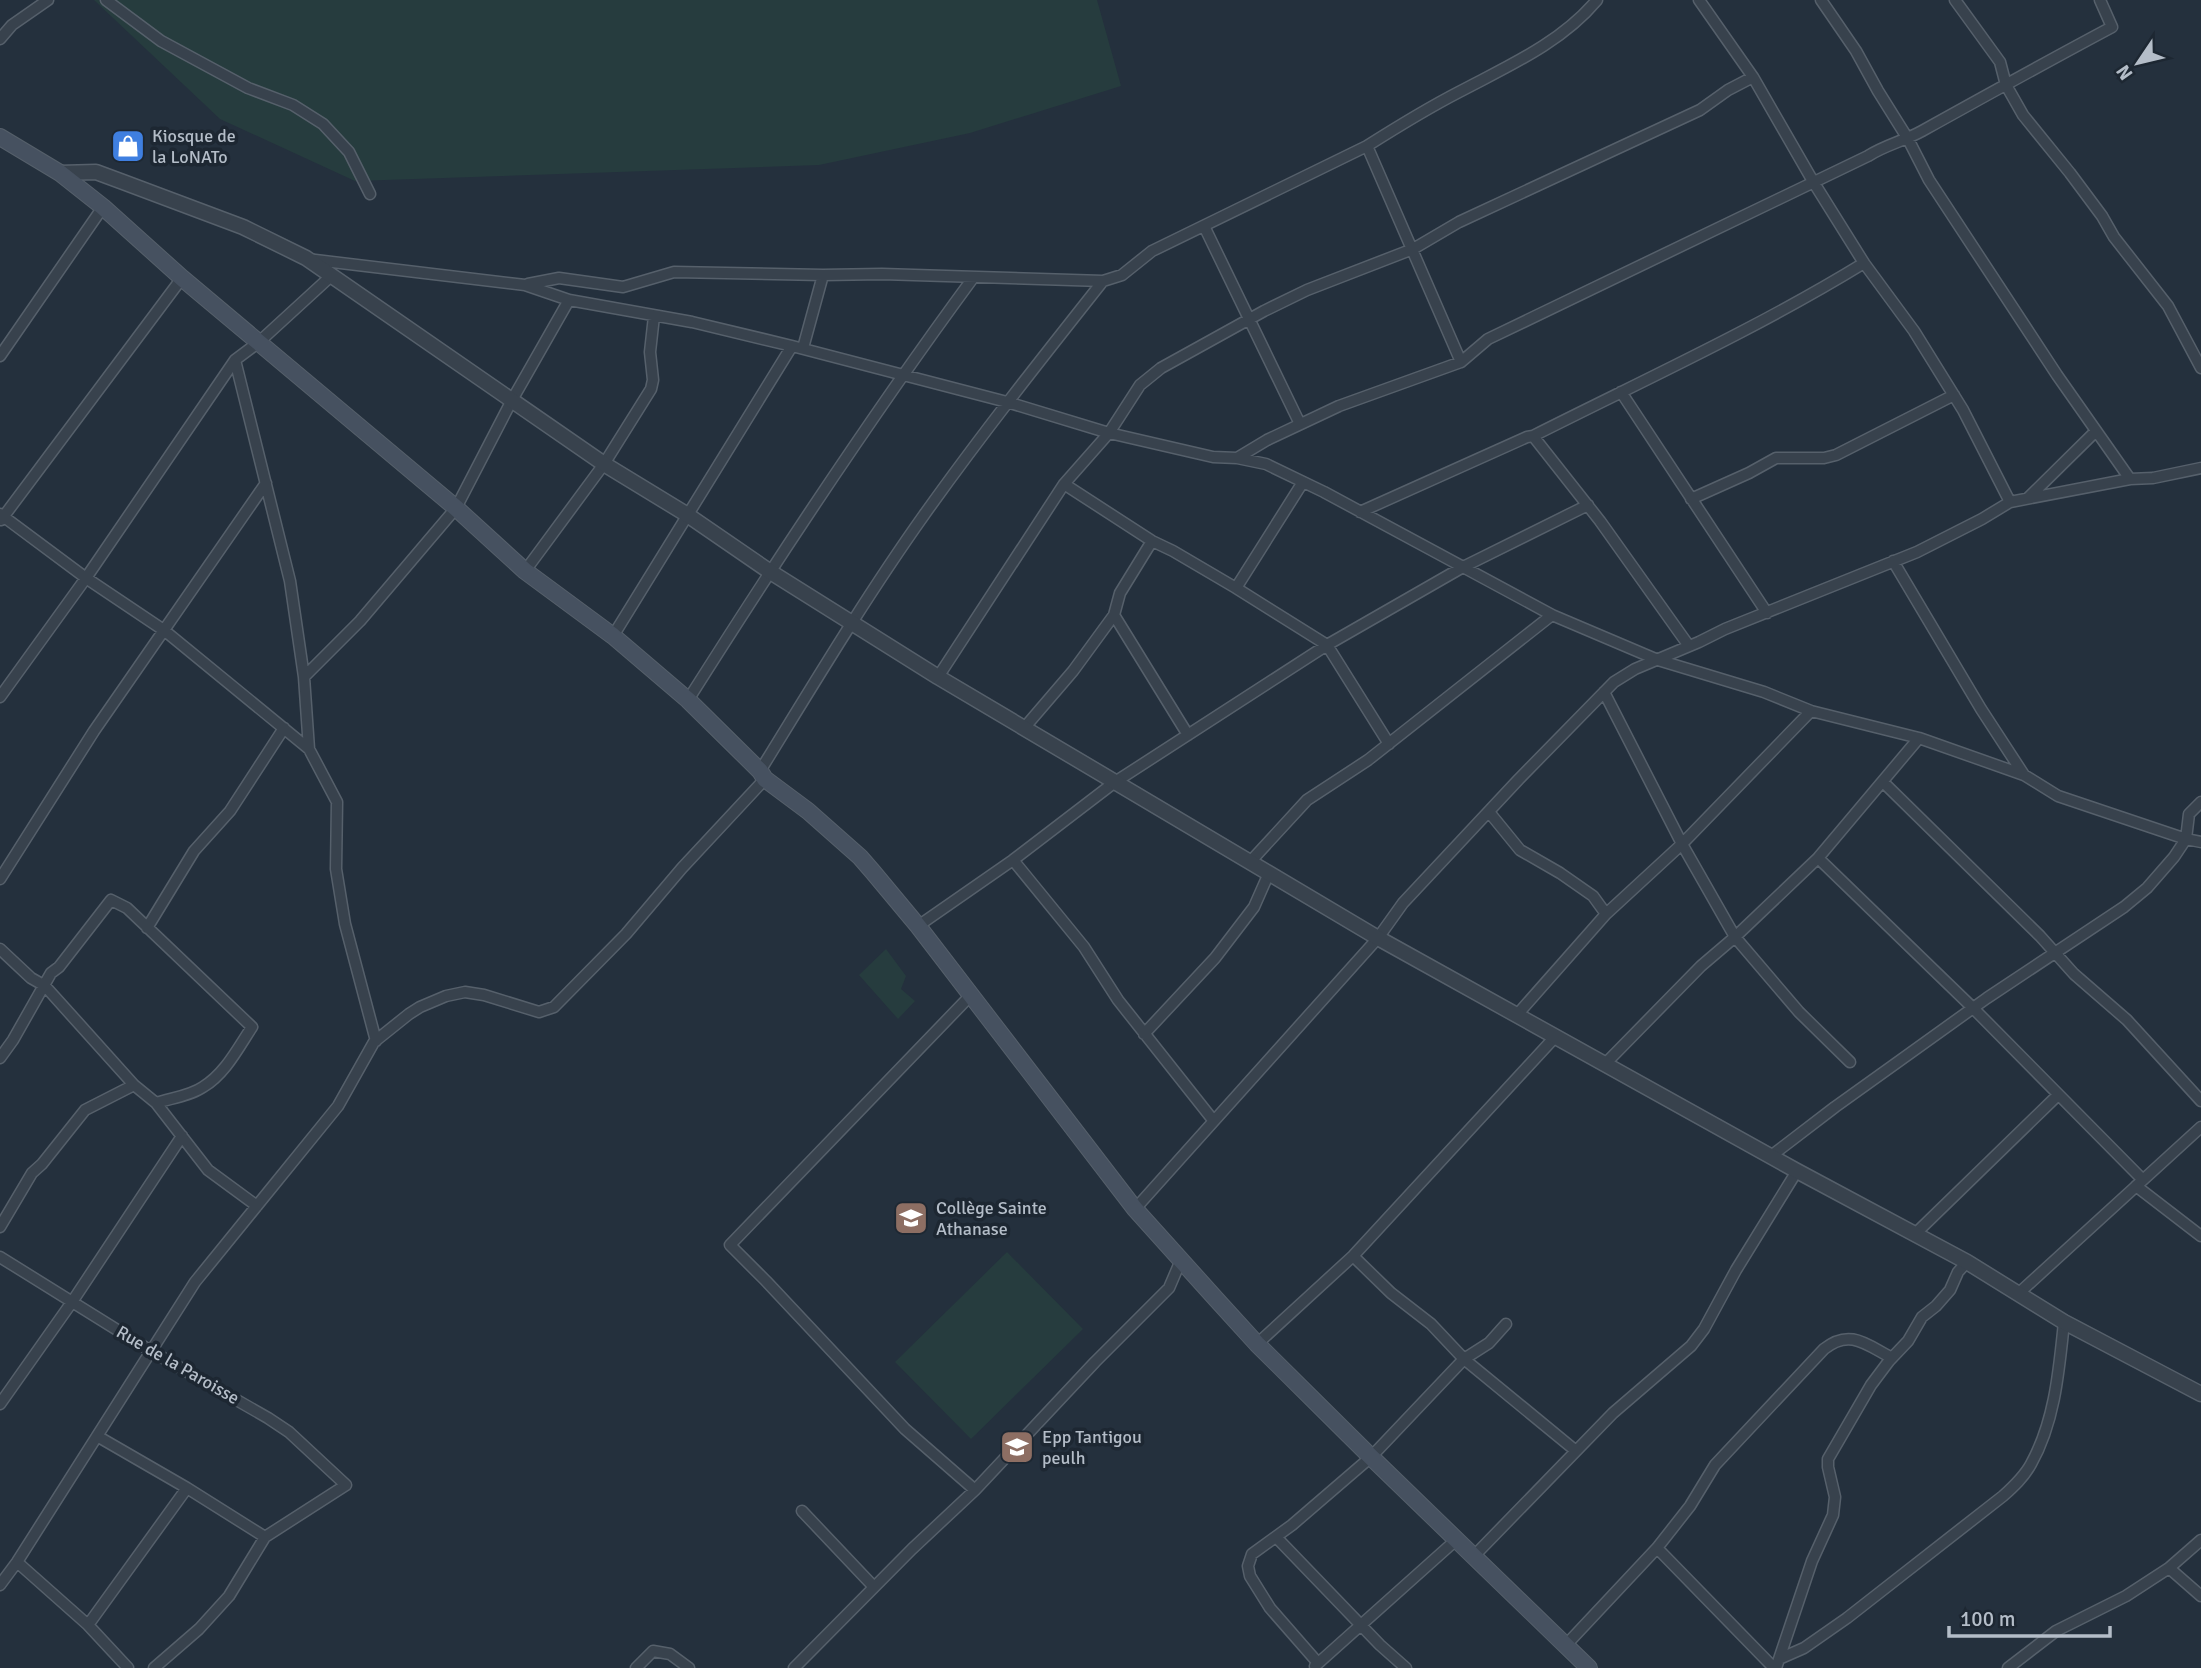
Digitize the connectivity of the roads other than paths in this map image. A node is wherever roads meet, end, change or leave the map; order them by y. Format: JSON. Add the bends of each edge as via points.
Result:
{"nodes":[{"id":1,"x":48,"y":0,"type":"edge"},
{"id":2,"x":106,"y":0,"type":"edge"},
{"id":3,"x":1597,"y":0,"type":"edge"},
{"id":4,"x":1699,"y":0,"type":"edge"},
{"id":5,"x":1821,"y":0,"type":"edge"},
{"id":6,"x":1955,"y":0,"type":"edge"},
{"id":7,"x":2100,"y":0,"type":"edge"},
{"id":8,"x":0,"y":39,"type":"edge"},
{"id":9,"x":1753,"y":77,"type":"junction"},
{"id":10,"x":2006,"y":85,"type":"junction"},
{"id":11,"x":0,"y":137,"type":"edge"},
{"id":12,"x":1908,"y":139,"type":"junction"},
{"id":13,"x":1367,"y":146,"type":"junction"},
{"id":14,"x":60,"y":173,"type":"junction"},
{"id":15,"x":1814,"y":183,"type":"junction"},
{"id":16,"x":370,"y":194,"type":"dead end"},
{"id":17,"x":103,"y":207,"type":"junction"},
{"id":18,"x":1204,"y":226,"type":"junction"},
{"id":19,"x":1413,"y":249,"type":"junction"},
{"id":20,"x":306,"y":258,"type":"junction"},
{"id":21,"x":1864,"y":263,"type":"junction"},
{"id":22,"x":823,"y":275,"type":"junction"},
{"id":23,"x":330,"y":277,"type":"junction"},
{"id":24,"x":182,"y":278,"type":"junction"},
{"id":25,"x":973,"y":278,"type":"junction"},
{"id":26,"x":1102,"y":281,"type":"junction"},
{"id":27,"x":525,"y":285,"type":"junction"},
{"id":28,"x":569,"y":300,"type":"junction"},
{"id":29,"x":653,"y":316,"type":"junction"},
{"id":30,"x":1248,"y":319,"type":"junction"},
{"id":31,"x":259,"y":342,"type":"junction"},
{"id":32,"x":797,"y":347,"type":"junction"},
{"id":33,"x":0,"y":356,"type":"edge"},
{"id":34,"x":235,"y":360,"type":"junction"},
{"id":35,"x":1461,"y":362,"type":"junction"},
{"id":36,"x":2201,"y":368,"type":"edge"},
{"id":37,"x":902,"y":375,"type":"junction"},
{"id":38,"x":1621,"y":392,"type":"junction"},
{"id":39,"x":1954,"y":395,"type":"junction"},
{"id":40,"x":512,"y":400,"type":"junction"},
{"id":41,"x":1007,"y":402,"type":"junction"},
{"id":42,"x":1300,"y":425,"type":"junction"},
{"id":43,"x":2095,"y":430,"type":"junction"},
{"id":44,"x":1109,"y":433,"type":"junction"},
{"id":45,"x":1533,"y":436,"type":"junction"},
{"id":46,"x":1237,"y":458,"type":"junction"},
{"id":47,"x":604,"y":464,"type":"junction"},
{"id":48,"x":2201,"y":468,"type":"edge"},
{"id":49,"x":2130,"y":479,"type":"junction"},
{"id":50,"x":1303,"y":482,"type":"junction"},
{"id":51,"x":266,"y":483,"type":"junction"},
{"id":52,"x":1064,"y":484,"type":"junction"},
{"id":53,"x":1691,"y":499,"type":"junction"},
{"id":54,"x":2026,"y":499,"type":"junction"},
{"id":55,"x":2010,"y":502,"type":"junction"},
{"id":56,"x":1587,"y":505,"type":"junction"},
{"id":57,"x":456,"y":508,"type":"junction"},
{"id":58,"x":1360,"y":512,"type":"junction"},
{"id":59,"x":686,"y":514,"type":"junction"},
{"id":60,"x":1,"y":517,"type":"edge"},
{"id":61,"x":1152,"y":541,"type":"junction"},
{"id":62,"x":1893,"y":561,"type":"junction"},
{"id":63,"x":1463,"y":567,"type":"junction"},
{"id":64,"x":525,"y":571,"type":"junction"},
{"id":65,"x":769,"y":571,"type":"junction"},
{"id":66,"x":86,"y":578,"type":"junction"},
{"id":67,"x":1236,"y":587,"type":"junction"},
{"id":68,"x":1767,"y":613,"type":"junction"},
{"id":69,"x":1114,"y":615,"type":"junction"},
{"id":70,"x":1552,"y":615,"type":"junction"},
{"id":71,"x":852,"y":623,"type":"junction"},
{"id":72,"x":165,"y":631,"type":"junction"},
{"id":73,"x":613,"y":636,"type":"junction"},
{"id":74,"x":1327,"y":645,"type":"junction"},
{"id":75,"x":1689,"y":646,"type":"junction"},
{"id":76,"x":1658,"y":660,"type":"junction"},
{"id":77,"x":304,"y":677,"type":"junction"},
{"id":78,"x":938,"y":677,"type":"junction"},
{"id":79,"x":1604,"y":692,"type":"junction"},
{"id":80,"x":0,"y":696,"type":"edge"},
{"id":81,"x":688,"y":700,"type":"junction"},
{"id":82,"x":1811,"y":710,"type":"junction"},
{"id":83,"x":1025,"y":727,"type":"junction"},
{"id":84,"x":284,"y":728,"type":"junction"},
{"id":85,"x":1188,"y":735,"type":"junction"},
{"id":86,"x":1919,"y":738,"type":"junction"},
{"id":87,"x":1389,"y":744,"type":"junction"},
{"id":88,"x":309,"y":749,"type":"junction"},
{"id":89,"x":762,"y":775,"type":"junction"},
{"id":90,"x":2024,"y":775,"type":"junction"},
{"id":91,"x":1115,"y":782,"type":"junction"},
{"id":92,"x":1883,"y":782,"type":"junction"},
{"id":93,"x":2201,"y":802,"type":"edge"},
{"id":94,"x":1489,"y":812,"type":"junction"},
{"id":95,"x":2186,"y":839,"type":"junction"},
{"id":96,"x":2201,"y":842,"type":"edge"},
{"id":97,"x":1682,"y":844,"type":"junction"},
{"id":98,"x":1818,"y":858,"type":"junction"},
{"id":99,"x":1013,"y":860,"type":"junction"},
{"id":100,"x":1250,"y":862,"type":"junction"},
{"id":101,"x":1269,"y":873,"type":"junction"},
{"id":102,"x":0,"y":879,"type":"edge"},
{"id":103,"x":1606,"y":914,"type":"junction"},
{"id":104,"x":918,"y":926,"type":"junction"},
{"id":105,"x":147,"y":928,"type":"junction"},
{"id":106,"x":1735,"y":937,"type":"junction"},
{"id":107,"x":1378,"y":938,"type":"junction"},
{"id":108,"x":0,"y":949,"type":"edge"},
{"id":109,"x":2054,"y":953,"type":"junction"},
{"id":110,"x":44,"y":986,"type":"junction"},
{"id":111,"x":970,"y":996,"type":"junction"},
{"id":112,"x":1973,"y":1008,"type":"junction"},
{"id":113,"x":1516,"y":1016,"type":"junction"},
{"id":114,"x":1144,"y":1034,"type":"junction"},
{"id":115,"x":1555,"y":1037,"type":"junction"},
{"id":116,"x":376,"y":1041,"type":"junction"},
{"id":117,"x":0,"y":1058,"type":"edge"},
{"id":118,"x":1850,"y":1062,"type":"dead end"},
{"id":119,"x":1605,"y":1065,"type":"junction"},
{"id":120,"x":134,"y":1085,"type":"junction"},
{"id":121,"x":2058,"y":1095,"type":"junction"},
{"id":122,"x":2201,"y":1101,"type":"edge"},
{"id":123,"x":156,"y":1103,"type":"junction"},
{"id":124,"x":1213,"y":1120,"type":"junction"},
{"id":125,"x":2201,"y":1127,"type":"edge"},
{"id":126,"x":182,"y":1136,"type":"junction"},
{"id":127,"x":1771,"y":1156,"type":"junction"},
{"id":128,"x":1797,"y":1171,"type":"junction"},
{"id":129,"x":2139,"y":1183,"type":"junction"},
{"id":130,"x":257,"y":1206,"type":"junction"},
{"id":131,"x":1135,"y":1209,"type":"junction"},
{"id":132,"x":0,"y":1227,"type":"edge"},
{"id":133,"x":1916,"y":1234,"type":"junction"},
{"id":134,"x":2201,"y":1236,"type":"edge"},
{"id":135,"x":1353,"y":1256,"type":"junction"},
{"id":136,"x":0,"y":1257,"type":"edge"},
{"id":137,"x":1181,"y":1260,"type":"junction"},
{"id":138,"x":1967,"y":1262,"type":"junction"},
{"id":139,"x":2019,"y":1293,"type":"junction"},
{"id":140,"x":72,"y":1302,"type":"junction"},
{"id":141,"x":2064,"y":1322,"type":"junction"},
{"id":142,"x":1506,"y":1324,"type":"dead end"},
{"id":143,"x":1257,"y":1344,"type":"junction"},
{"id":144,"x":151,"y":1351,"type":"junction"},
{"id":145,"x":1892,"y":1358,"type":"junction"},
{"id":146,"x":1464,"y":1359,"type":"junction"},
{"id":147,"x":2201,"y":1394,"type":"edge"},
{"id":148,"x":0,"y":1404,"type":"edge"},
{"id":149,"x":97,"y":1436,"type":"junction"},
{"id":150,"x":1576,"y":1451,"type":"junction"},
{"id":151,"x":1371,"y":1457,"type":"junction"},
{"id":152,"x":187,"y":1488,"type":"junction"},
{"id":153,"x":975,"y":1490,"type":"junction"},
{"id":154,"x":802,"y":1511,"type":"dead end"},
{"id":155,"x":1276,"y":1536,"type":"junction"},
{"id":156,"x":265,"y":1537,"type":"junction"},
{"id":157,"x":1456,"y":1540,"type":"junction"},
{"id":158,"x":2201,"y":1540,"type":"edge"},
{"id":159,"x":1657,"y":1548,"type":"junction"},
{"id":160,"x":1474,"y":1556,"type":"junction"},
{"id":161,"x":17,"y":1562,"type":"junction"},
{"id":162,"x":2169,"y":1568,"type":"junction"},
{"id":163,"x":0,"y":1585,"type":"edge"},
{"id":164,"x":874,"y":1587,"type":"junction"},
{"id":165,"x":2201,"y":1596,"type":"edge"},
{"id":166,"x":88,"y":1625,"type":"junction"},
{"id":167,"x":1362,"y":1625,"type":"junction"},
{"id":168,"x":1566,"y":1645,"type":"junction"},
{"id":169,"x":1316,"y":1665,"type":"edge"},
{"id":170,"x":1776,"y":1665,"type":"edge"},
{"id":171,"x":1586,"y":1667,"type":"edge"},
{"id":172,"x":128,"y":1668,"type":"edge"},
{"id":173,"x":154,"y":1668,"type":"edge"},
{"id":174,"x":636,"y":1668,"type":"edge"},
{"id":175,"x":689,"y":1668,"type":"edge"},
{"id":176,"x":794,"y":1668,"type":"edge"},
{"id":177,"x":1406,"y":1668,"type":"edge"},
{"id":178,"x":2008,"y":1668,"type":"edge"}],
"edges":[{"from":1,"to":8,"type":"street"},
{"from":2,"to":16,"type":"street","via":[[161,41],[323,124],[349,152]]},
{"from":3,"to":13,"type":"street","via":[[1584,16],[1520,61]]},
{"from":4,"to":9,"type":"street"},
{"from":5,"to":12,"type":"street"},
{"from":6,"to":10,"type":"street","via":[[2000,62]]},
{"from":7,"to":10,"type":"street","via":[[2112,27]]},
{"from":9,"to":15,"type":"street"},
{"from":9,"to":19,"type":"street","via":[[1700,110],[1459,222]]},
{"from":10,"to":12,"type":"street"},
{"from":10,"to":36,"type":"street","via":[[2023,115],[2168,306]]},
{"from":11,"to":14,"type":"main road"},
{"from":12,"to":15,"type":"street"},
{"from":12,"to":43,"type":"street","via":[[1929,180]]},
{"from":13,"to":18,"type":"street"},
{"from":13,"to":19,"type":"street"},
{"from":14,"to":17,"type":"main road"},
{"from":14,"to":20,"type":"street","via":[[96,172],[114,178],[219,217]]},
{"from":15,"to":21,"type":"street"},
{"from":15,"to":35,"type":"street","via":[[1488,340]]},
{"from":17,"to":24,"type":"main road"},
{"from":17,"to":33,"type":"street"},
{"from":18,"to":26,"type":"street","via":[[1152,251],[1122,275]]},
{"from":18,"to":30,"type":"street"},
{"from":19,"to":30,"type":"street","via":[[1307,290]]},
{"from":19,"to":35,"type":"street"},
{"from":20,"to":23,"type":"street"},
{"from":20,"to":27,"type":"street"},
{"from":21,"to":38,"type":"street","via":[[1815,293]]},
{"from":21,"to":39,"type":"street"},
{"from":22,"to":25,"type":"street"},
{"from":22,"to":27,"type":"street","via":[[674,272],[623,287],[559,278]]},
{"from":22,"to":32,"type":"street"},
{"from":23,"to":31,"type":"street"},
{"from":23,"to":40,"type":"street"},
{"from":24,"to":31,"type":"main road"},
{"from":24,"to":60,"type":"street"},
{"from":25,"to":26,"type":"street"},
{"from":25,"to":37,"type":"street"},
{"from":26,"to":41,"type":"street"},
{"from":27,"to":28,"type":"street"},
{"from":28,"to":29,"type":"street"},
{"from":28,"to":40,"type":"street"},
{"from":29,"to":32,"type":"street"},
{"from":29,"to":47,"type":"street","via":[[651,388]]},
{"from":30,"to":42,"type":"street"},
{"from":30,"to":44,"type":"street","via":[[1161,368],[1140,385]]},
{"from":31,"to":34,"type":"street"},
{"from":31,"to":57,"type":"main road"},
{"from":32,"to":37,"type":"street"},
{"from":32,"to":59,"type":"street"},
{"from":34,"to":51,"type":"street"},
{"from":34,"to":66,"type":"street"},
{"from":35,"to":42,"type":"street"},
{"from":37,"to":41,"type":"street"},
{"from":37,"to":65,"type":"street"},
{"from":38,"to":45,"type":"street"},
{"from":38,"to":53,"type":"street"},
{"from":39,"to":53,"type":"street","via":[[1836,454],[1776,458]]},
{"from":39,"to":55,"type":"street"},
{"from":40,"to":47,"type":"street"},
{"from":40,"to":57,"type":"street"},
{"from":41,"to":44,"type":"street"},
{"from":41,"to":71,"type":"street"},
{"from":42,"to":46,"type":"street"},
{"from":43,"to":49,"type":"street"},
{"from":43,"to":54,"type":"street"},
{"from":44,"to":46,"type":"street","via":[[1213,457]]},
{"from":44,"to":52,"type":"street"},
{"from":45,"to":56,"type":"street"},
{"from":45,"to":58,"type":"street"},
{"from":46,"to":50,"type":"street","via":[[1266,464]]},
{"from":47,"to":59,"type":"street"},
{"from":47,"to":64,"type":"street"},
{"from":48,"to":49,"type":"street"},
{"from":49,"to":54,"type":"street"},
{"from":50,"to":58,"type":"street"},
{"from":50,"to":67,"type":"street"},
{"from":51,"to":72,"type":"street"},
{"from":51,"to":77,"type":"street","via":[[290,581]]},
{"from":52,"to":61,"type":"street"},
{"from":52,"to":78,"type":"street"},
{"from":53,"to":68,"type":"street"},
{"from":54,"to":55,"type":"street"},
{"from":55,"to":62,"type":"street"},
{"from":56,"to":63,"type":"street"},
{"from":56,"to":75,"type":"street"},
{"from":57,"to":64,"type":"main road"},
{"from":57,"to":77,"type":"street","via":[[360,621]]},
{"from":58,"to":63,"type":"street"},
{"from":59,"to":65,"type":"street"},
{"from":59,"to":73,"type":"street"},
{"from":60,"to":66,"type":"street"},
{"from":61,"to":67,"type":"street"},
{"from":61,"to":69,"type":"street","via":[[1121,593]]},
{"from":62,"to":68,"type":"street"},
{"from":62,"to":90,"type":"street"},
{"from":63,"to":70,"type":"street"},
{"from":63,"to":74,"type":"street"},
{"from":64,"to":73,"type":"main road"},
{"from":65,"to":71,"type":"street"},
{"from":65,"to":81,"type":"street"},
{"from":66,"to":72,"type":"street"},
{"from":66,"to":80,"type":"street"},
{"from":67,"to":74,"type":"street"},
{"from":68,"to":75,"type":"street"},
{"from":69,"to":83,"type":"street"},
{"from":69,"to":85,"type":"street"},
{"from":70,"to":76,"type":"street"},
{"from":70,"to":87,"type":"street"},
{"from":71,"to":78,"type":"street"},
{"from":71,"to":89,"type":"street"},
{"from":72,"to":84,"type":"street"},
{"from":72,"to":102,"type":"street","via":[[94,731]]},
{"from":73,"to":81,"type":"main road"},
{"from":74,"to":85,"type":"street"},
{"from":74,"to":87,"type":"street"},
{"from":75,"to":76,"type":"street"},
{"from":76,"to":79,"type":"street","via":[[1635,669]]},
{"from":76,"to":82,"type":"street"},
{"from":77,"to":88,"type":"street"},
{"from":78,"to":83,"type":"street"},
{"from":79,"to":94,"type":"street"},
{"from":79,"to":97,"type":"street"},
{"from":81,"to":89,"type":"main road"},
{"from":82,"to":86,"type":"street"},
{"from":82,"to":97,"type":"street"},
{"from":83,"to":91,"type":"street"},
{"from":84,"to":88,"type":"street"},
{"from":84,"to":105,"type":"street","via":[[230,811],[194,851]]},
{"from":85,"to":91,"type":"street"},
{"from":86,"to":90,"type":"street"},
{"from":86,"to":92,"type":"street"},
{"from":87,"to":100,"type":"street","via":[[1307,800]]},
{"from":88,"to":116,"type":"street","via":[[337,802],[338,880]]},
{"from":89,"to":104,"type":"main road","via":[[860,857]]},
{"from":89,"to":116,"type":"street","via":[[625,934],[554,1007],[534,1011],[465,992],[420,1007]]},
{"from":90,"to":95,"type":"street","via":[[2058,796]]},
{"from":91,"to":99,"type":"street"},
{"from":91,"to":100,"type":"street"},
{"from":92,"to":98,"type":"street"},
{"from":92,"to":109,"type":"street"},
{"from":93,"to":95,"type":"street","via":[[2189,814]]},
{"from":94,"to":103,"type":"street","via":[[1520,850],[1592,896]]},
{"from":94,"to":107,"type":"street","via":[[1404,903]]},
{"from":95,"to":96,"type":"street"},
{"from":95,"to":109,"type":"street","via":[[2147,888]]},
{"from":97,"to":103,"type":"street"},
{"from":97,"to":106,"type":"street"},
{"from":98,"to":106,"type":"street"},
{"from":98,"to":112,"type":"street"},
{"from":99,"to":104,"type":"street"},
{"from":99,"to":114,"type":"street","via":[[1084,947]]},
{"from":100,"to":101,"type":"street"},
{"from":101,"to":107,"type":"street"},
{"from":101,"to":114,"type":"street","via":[[1254,907],[1215,958]]},
{"from":103,"to":113,"type":"street"},
{"from":104,"to":111,"type":"main road"},
{"from":105,"to":110,"type":"street","via":[[127,908],[111,900]]},
{"from":105,"to":123,"type":"street","via":[[252,1027],[211,1082]]},
{"from":106,"to":118,"type":"street","via":[[1799,1012]]},
{"from":106,"to":119,"type":"street"},
{"from":107,"to":113,"type":"street"},
{"from":107,"to":124,"type":"street"},
{"from":108,"to":110,"type":"street"},
{"from":109,"to":112,"type":"street"},
{"from":109,"to":122,"type":"street","via":[[2127,1020]]},
{"from":110,"to":117,"type":"street"},
{"from":110,"to":120,"type":"street"},
{"from":111,"to":131,"type":"main road"},
{"from":111,"to":153,"type":"street","via":[[730,1245],[905,1429]]},
{"from":112,"to":121,"type":"street"},
{"from":112,"to":127,"type":"street"},
{"from":113,"to":115,"type":"street"},
{"from":114,"to":124,"type":"street"},
{"from":115,"to":119,"type":"street"},
{"from":115,"to":135,"type":"street"},
{"from":116,"to":130,"type":"street","via":[[338,1106]]},
{"from":119,"to":127,"type":"street"},
{"from":120,"to":123,"type":"street"},
{"from":120,"to":132,"type":"street","via":[[85,1110],[32,1172]]},
{"from":121,"to":129,"type":"street"},
{"from":121,"to":133,"type":"street"},
{"from":123,"to":126,"type":"street"},
{"from":124,"to":131,"type":"street"},
{"from":125,"to":129,"type":"street"},
{"from":126,"to":130,"type":"street","via":[[208,1170]]},
{"from":126,"to":140,"type":"street"},
{"from":127,"to":128,"type":"street"},
{"from":128,"to":133,"type":"street"},
{"from":128,"to":150,"type":"street","via":[[1698,1337]]},
{"from":129,"to":134,"type":"street"},
{"from":129,"to":139,"type":"street"},
{"from":130,"to":144,"type":"street","via":[[195,1282]]},
{"from":131,"to":137,"type":"main road"},
{"from":133,"to":138,"type":"street"},
{"from":135,"to":143,"type":"street"},
{"from":135,"to":146,"type":"street"},
{"from":136,"to":140,"type":"street","name":"Rue de la Paroisse"},
{"from":137,"to":143,"type":"main road"},
{"from":137,"to":153,"type":"street","via":[[1169,1288]]},
{"from":138,"to":139,"type":"street"},
{"from":138,"to":145,"type":"street","via":[[1950,1290],[1922,1317]]},
{"from":139,"to":141,"type":"street"},
{"from":140,"to":144,"type":"street","name":"Rue de la Paroisse"},
{"from":140,"to":148,"type":"street"},
{"from":141,"to":147,"type":"street"},
{"from":141,"to":170,"type":"street","via":[[2057,1388],[2039,1446],[2018,1482],[1847,1618]]},
{"from":142,"to":146,"type":"street","via":[[1489,1343]]},
{"from":143,"to":151,"type":"main road"},
{"from":144,"to":149,"type":"street"},
{"from":144,"to":156,"type":"street","name":"Rue de la Paroisse","via":[[289,1432],[346,1485]]},
{"from":145,"to":159,"type":"street","via":[[1851,1338],[1834,1341],[1715,1465]]},
{"from":145,"to":170,"type":"street","via":[[1828,1459],[1835,1496],[1833,1516],[1811,1561]]},
{"from":146,"to":150,"type":"street"},
{"from":146,"to":151,"type":"street"},
{"from":149,"to":152,"type":"street"},
{"from":149,"to":161,"type":"street"},
{"from":150,"to":160,"type":"street"},
{"from":151,"to":155,"type":"street"},
{"from":151,"to":157,"type":"main road"},
{"from":152,"to":156,"type":"street"},
{"from":152,"to":166,"type":"street"},
{"from":153,"to":164,"type":"street"},
{"from":154,"to":164,"type":"street"},
{"from":155,"to":167,"type":"street"},
{"from":155,"to":169,"type":"street","via":[[1252,1554],[1250,1576]]},
{"from":156,"to":173,"type":"street","via":[[229,1596]]},
{"from":157,"to":160,"type":"main road"},
{"from":157,"to":167,"type":"street"},
{"from":158,"to":162,"type":"street"},
{"from":159,"to":168,"type":"street"},
{"from":159,"to":170,"type":"street"},
{"from":160,"to":168,"type":"main road"},
{"from":161,"to":163,"type":"street"},
{"from":161,"to":166,"type":"street"},
{"from":162,"to":165,"type":"street"},
{"from":162,"to":178,"type":"street","via":[[2126,1596],[2056,1631]]},
{"from":164,"to":176,"type":"street"},
{"from":166,"to":172,"type":"street"},
{"from":167,"to":169,"type":"street"},
{"from":167,"to":177,"type":"street"},
{"from":168,"to":171,"type":"main road"},
{"from":174,"to":175,"type":"street","via":[[653,1651],[670,1654]]}]}
